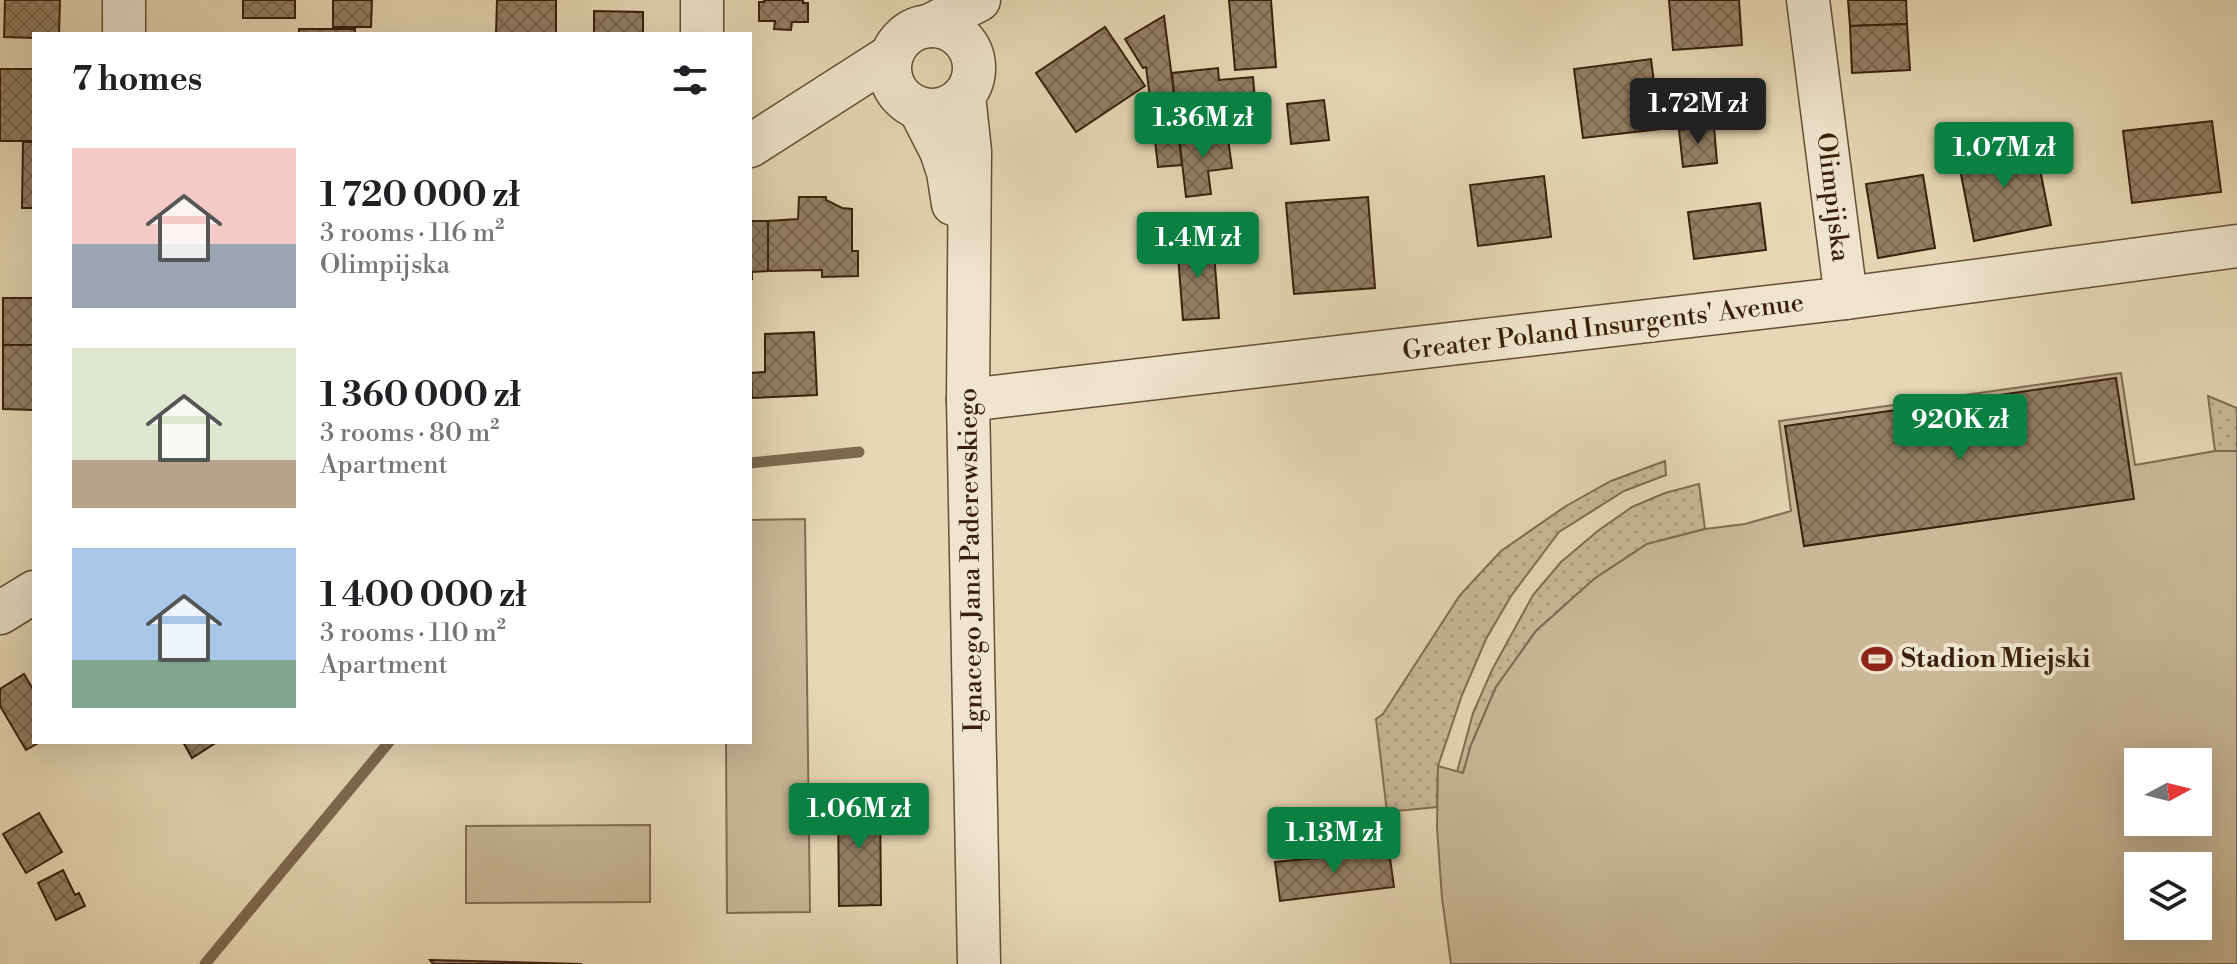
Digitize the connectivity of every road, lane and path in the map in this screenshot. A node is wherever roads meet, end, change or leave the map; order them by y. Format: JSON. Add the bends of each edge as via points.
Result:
{"nodes":[{"id":1,"x":124,"y":0,"type":"edge"},
{"id":2,"x":702,"y":0,"type":"edge"},
{"id":3,"x":979,"y":0,"type":"edge"},
{"id":4,"x":995,"y":0,"type":"edge"},
{"id":5,"x":1808,"y":0,"type":"edge"},
{"id":6,"x":929,"y":26,"type":"junction"},
{"id":7,"x":124,"y":32,"type":"edge"},
{"id":8,"x":702,"y":32,"type":"edge"},
{"id":9,"x":970,"y":50,"type":"junction"},
{"id":10,"x":903,"y":85,"type":"junction"},
{"id":11,"x":964,"y":96,"type":"junction"},
{"id":12,"x":752,"y":145,"type":"edge"},
{"id":13,"x":2237,"y":246,"type":"edge"},
{"id":14,"x":1846,"y":298,"type":"junction"},
{"id":15,"x":967,"y":300,"type":"junction"},
{"id":16,"x":968,"y":400,"type":"junction"},
{"id":17,"x":32,"y":593,"type":"edge"},
{"id":18,"x":0,"y":613,"type":"edge"},
{"id":19,"x":979,"y":964,"type":"edge"}],
"edges":[{"from":1,"to":7,"type":"street"},
{"from":2,"to":8,"type":"street"},
{"from":3,"to":6,"type":"street"},
{"from":4,"to":9,"type":"street"},
{"from":5,"to":14,"type":"street","name":"Olimpijska"},
{"from":6,"to":9,"type":"street","via":[[960,36]]},
{"from":6,"to":10,"type":"street","via":[[906,35],[896,47]]},
{"from":9,"to":11,"type":"street","via":[[974,73]]},
{"from":10,"to":11,"type":"street","via":[[935,110]]},
{"from":10,"to":12,"type":"street","via":[[813,104]]},
{"from":10,"to":15,"type":"street","name":"Ignacego Jana Paderewskiego","via":[[948,172]]},
{"from":11,"to":15,"type":"street","name":"Ignacego Jana Paderewskiego","via":[[970,151]]},
{"from":13,"to":14,"type":"street","name":"Greater Poland Insurgents' Avenue"},
{"from":14,"to":16,"type":"street","name":"Greater Poland Insurgents' Avenue"},
{"from":15,"to":16,"type":"street","name":"Ignacego Jana Paderewskiego"},
{"from":16,"to":19,"type":"street","name":"Ignacego Jana Paderewskiego"},
{"from":17,"to":18,"type":"street"}]}
